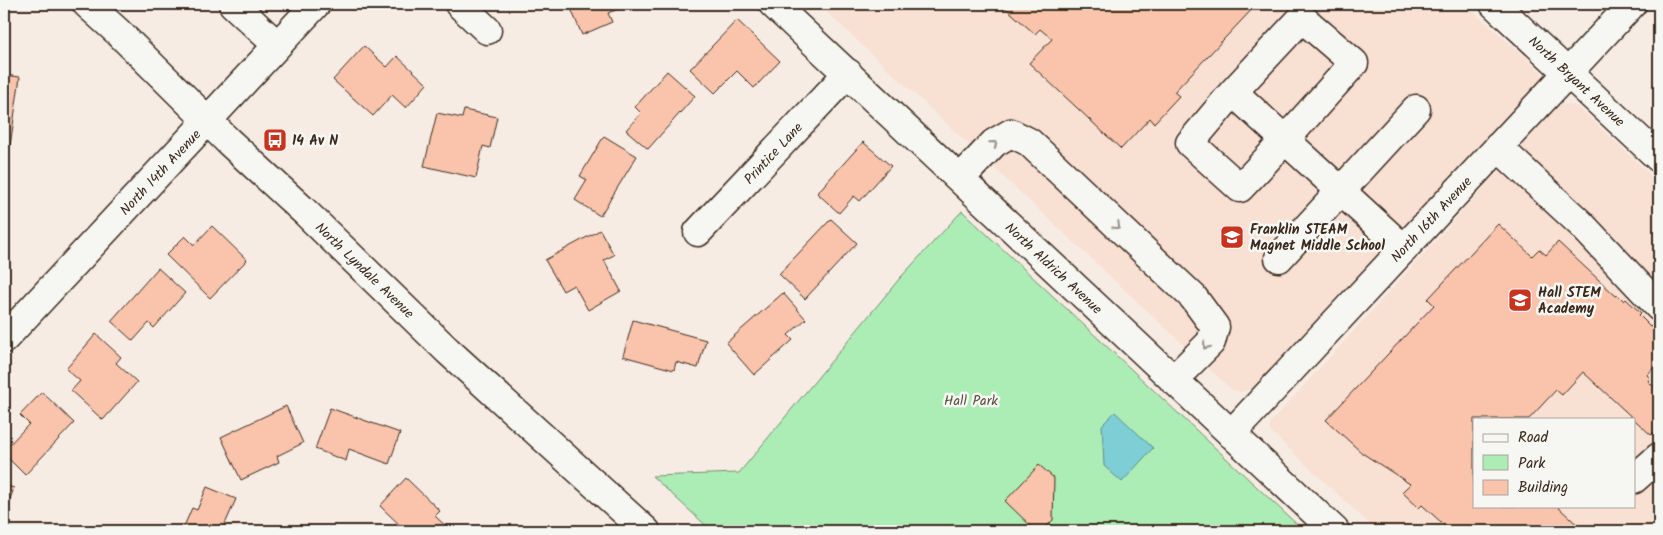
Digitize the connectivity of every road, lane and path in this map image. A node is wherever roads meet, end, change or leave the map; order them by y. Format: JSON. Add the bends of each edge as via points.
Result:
{"nodes":[{"id":1,"x":87,"y":4,"type":"edge"},
{"id":2,"x":233,"y":4,"type":"edge"},
{"id":3,"x":316,"y":4,"type":"edge"},
{"id":4,"x":459,"y":4,"type":"edge"},
{"id":5,"x":773,"y":4,"type":"edge"},
{"id":6,"x":1494,"y":4,"type":"edge"},
{"id":7,"x":1632,"y":4,"type":"edge"},
{"id":8,"x":487,"y":30,"type":"dead end"},
{"id":9,"x":277,"y":45,"type":"junction"},
{"id":10,"x":1568,"y":72,"type":"junction"},
{"id":11,"x":848,"y":73,"type":"junction"},
{"id":12,"x":1233,"y":92,"type":"junction"},
{"id":13,"x":1416,"y":109,"type":"dead end"},
{"id":14,"x":207,"y":121,"type":"junction"},
{"id":15,"x":1285,"y":140,"type":"junction"},
{"id":16,"x":1498,"y":147,"type":"junction"},
{"id":17,"x":1659,"y":158,"type":"edge"},
{"id":18,"x":960,"y":179,"type":"junction"},
{"id":19,"x":1341,"y":192,"type":"junction"},
{"id":20,"x":698,"y":232,"type":"dead end"},
{"id":21,"x":1404,"y":249,"type":"junction"},
{"id":22,"x":1279,"y":258,"type":"dead end"},
{"id":23,"x":1659,"y":307,"type":"edge"},
{"id":24,"x":4,"y":339,"type":"edge"},
{"id":25,"x":1174,"y":380,"type":"junction"},
{"id":26,"x":1231,"y":434,"type":"junction"},
{"id":27,"x":1659,"y":457,"type":"edge"},
{"id":28,"x":1636,"y":477,"type":"edge"},
{"id":29,"x":646,"y":531,"type":"edge"},
{"id":30,"x":1335,"y":531,"type":"edge"}],
"edges":[{"from":1,"to":14,"type":"street","name":"North Lyndale Avenue"},
{"from":2,"to":9,"type":"street"},
{"from":3,"to":9,"type":"street","name":"North 14th Avenue"},
{"from":4,"to":8,"type":"street"},
{"from":5,"to":11,"type":"street","name":"North Aldrich Avenue"},
{"from":6,"to":10,"type":"street","name":"North Bryant Avenue"},
{"from":7,"to":10,"type":"street","name":"North 16th Avenue"},
{"from":9,"to":14,"type":"street","name":"North 14th Avenue"},
{"from":10,"to":16,"type":"street","name":"North 16th Avenue"},
{"from":10,"to":17,"type":"street","name":"North Bryant Avenue"},
{"from":11,"to":18,"type":"street","name":"North Aldrich Avenue"},
{"from":11,"to":20,"type":"street","name":"Printice Lane"},
{"from":12,"to":15,"type":"street"},
{"from":12,"to":15,"type":"street","via":[[1190,143],[1240,188]]},
{"from":12,"to":15,"type":"street","via":[[1302,18],[1354,63]]},
{"from":13,"to":19,"type":"street"},
{"from":14,"to":24,"type":"street","name":"North 14th Avenue"},
{"from":14,"to":29,"type":"street","name":"North Lyndale Avenue","via":[[461,364]]},
{"from":15,"to":19,"type":"street"},
{"from":16,"to":21,"type":"street","name":"North 16th Avenue"},
{"from":16,"to":23,"type":"street","via":[[1581,224]]},
{"from":18,"to":25,"type":"street","name":"North Aldrich Avenue"},
{"from":18,"to":25,"type":"street","one_way":true,"via":[[994,143],[1011,133],[1029,142],[1193,297],[1215,327],[1211,342]]},
{"from":19,"to":21,"type":"street"},
{"from":19,"to":22,"type":"street"},
{"from":21,"to":26,"type":"street","name":"North 16th Avenue"},
{"from":25,"to":26,"type":"street","name":"North Aldrich Avenue"},
{"from":26,"to":30,"type":"street","name":"North Aldrich Avenue"},
{"from":27,"to":28,"type":"street"}]}
